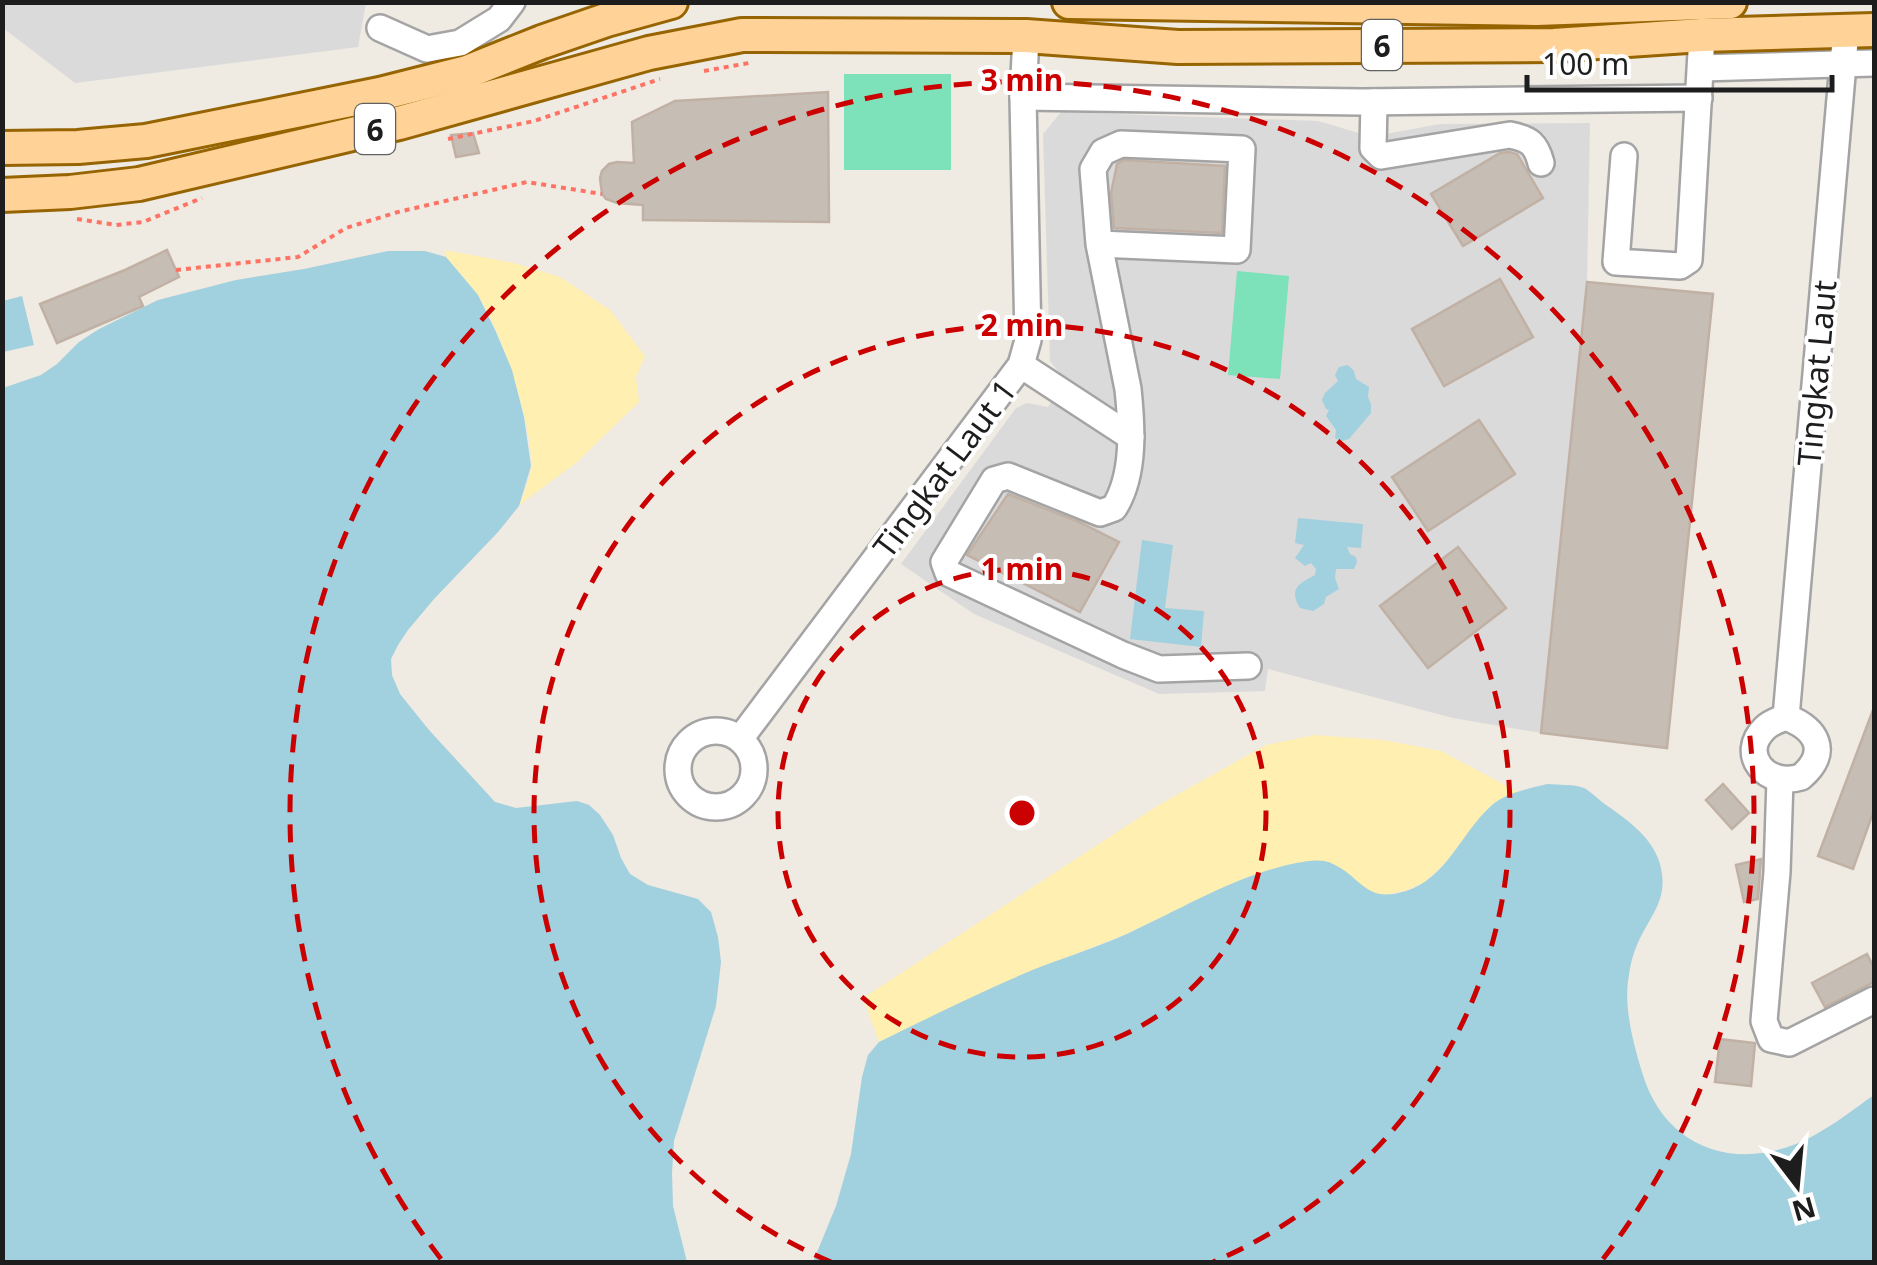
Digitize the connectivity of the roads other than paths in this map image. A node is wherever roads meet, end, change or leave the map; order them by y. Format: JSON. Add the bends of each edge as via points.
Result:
{"nodes":[{"id":1,"x":512,"y":2,"type":"edge"},
{"id":2,"x":671,"y":2,"type":"edge"},
{"id":3,"x":1070,"y":2,"type":"edge"},
{"id":4,"x":1730,"y":2,"type":"edge"},
{"id":5,"x":1156,"y":3,"type":"edge"},
{"id":6,"x":1240,"y":4,"type":"edge"},
{"id":7,"x":1488,"y":5,"type":"edge"},
{"id":8,"x":1531,"y":6,"type":"edge"},
{"id":9,"x":380,"y":28,"type":"dead end"},
{"id":10,"x":1026,"y":36,"type":"junction"},
{"id":11,"x":1854,"y":41,"type":"edge"},
{"id":12,"x":1489,"y":44,"type":"junction"},
{"id":13,"x":1275,"y":46,"type":"junction"},
{"id":14,"x":1702,"y":52,"type":"junction"},
{"id":15,"x":1874,"y":63,"type":"edge"},
{"id":16,"x":1023,"y":96,"type":"junction"},
{"id":17,"x":1699,"y":98,"type":"junction"},
{"id":18,"x":1374,"y":102,"type":"junction"},
{"id":19,"x":2,"y":148,"type":"edge"},
{"id":20,"x":1624,"y":156,"type":"dead end"},
{"id":21,"x":1541,"y":164,"type":"dead end"},
{"id":22,"x":2,"y":195,"type":"edge"},
{"id":23,"x":1099,"y":244,"type":"junction"},
{"id":24,"x":1021,"y":365,"type":"junction"},
{"id":25,"x":1131,"y":436,"type":"junction"},
{"id":26,"x":1248,"y":666,"type":"dead end"},
{"id":27,"x":1786,"y":717,"type":"junction"},
{"id":28,"x":740,"y":739,"type":"dead end"},
{"id":29,"x":1780,"y":780,"type":"junction"},
{"id":30,"x":1874,"y":1000,"type":"edge"}],
"edges":[{"from":1,"to":9,"type":"street","via":[[499,20],[460,42],[427,49]]},
{"from":2,"to":19,"type":"main road","number":"6","via":[[467,72],[380,94],[146,142]]},
{"from":3,"to":5,"type":"main road","number":"6"},
{"from":4,"to":8,"type":"main road","number":"6"},
{"from":5,"to":6,"type":"main road","number":"6"},
{"from":6,"to":7,"type":"main road","number":"6"},
{"from":6,"to":13,"type":"street","via":[[1252,29]]},
{"from":7,"to":8,"type":"main road","number":"6"},
{"from":7,"to":12,"type":"street"},
{"from":10,"to":13,"type":"main road","number":"6"},
{"from":10,"to":16,"type":"street","name":"Tingkat Laut 1"},
{"from":10,"to":22,"type":"main road","number":"6","via":[[742,36],[649,53],[399,124],[139,184]]},
{"from":11,"to":14,"type":"main road","number":"6"},
{"from":11,"to":15,"type":"street"},
{"from":11,"to":27,"type":"street","name":"Tingkat Laut"},
{"from":12,"to":13,"type":"main road","number":"6"},
{"from":12,"to":14,"type":"main road","number":"6"},
{"from":14,"to":17,"type":"street"},
{"from":16,"to":18,"type":"street"},
{"from":16,"to":24,"type":"street","name":"Tingkat Laut 1","via":[[1028,340]]},
{"from":17,"to":18,"type":"street"},
{"from":17,"to":20,"type":"street","via":[[1689,260],[1680,266],[1616,262]]},
{"from":18,"to":21,"type":"street","via":[[1373,148],[1380,156],[1510,135],[1536,146]]},
{"from":23,"to":23,"type":"street","via":[[1237,250],[1242,149],[1121,144],[1103,152],[1093,169]]},
{"from":23,"to":25,"type":"street"},
{"from":24,"to":25,"type":"street"},
{"from":24,"to":28,"type":"street","name":"Tingkat Laut 1"},
{"from":25,"to":26,"type":"street","via":[[1114,508],[1100,513],[1000,476],[944,566],[1160,669]]},
{"from":27,"to":29,"type":"street","via":[[1762,729],[1755,749],[1762,769]]},
{"from":27,"to":29,"type":"street","via":[[1810,730],[1817,750],[1801,777]]},
{"from":29,"to":30,"type":"street","via":[[1764,1021],[1771,1039],[1789,1043]]}]}
